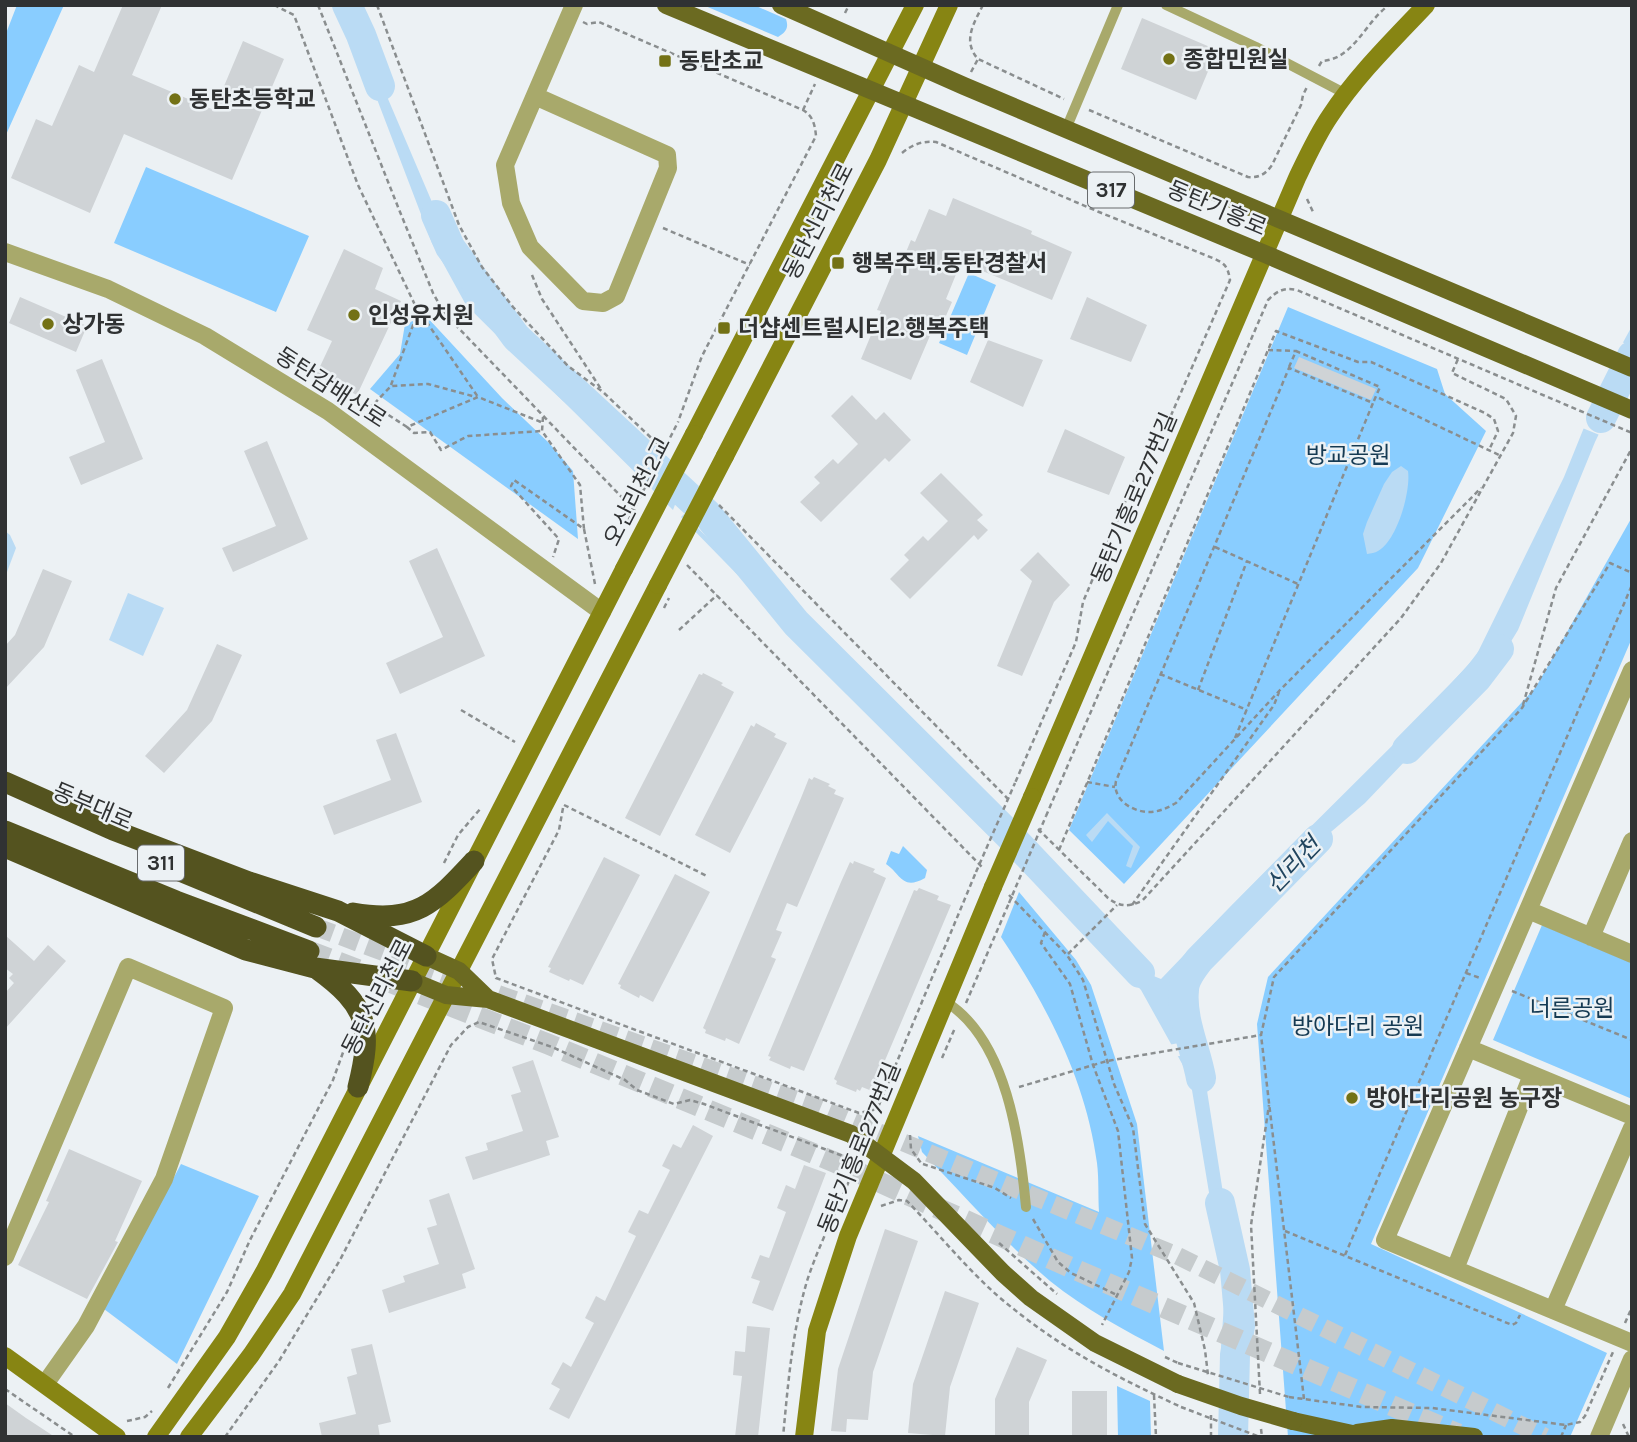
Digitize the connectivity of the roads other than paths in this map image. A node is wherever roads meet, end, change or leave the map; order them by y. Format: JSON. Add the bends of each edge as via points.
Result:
{"nodes":[{"id":1,"x":574,"y":5,"type":"edge"},
{"id":2,"x":666,"y":5,"type":"edge"},
{"id":3,"x":781,"y":5,"type":"edge"},
{"id":4,"x":915,"y":5,"type":"edge"},
{"id":5,"x":949,"y":5,"type":"edge"},
{"id":6,"x":1118,"y":5,"type":"edge"},
{"id":7,"x":1166,"y":5,"type":"edge"},
{"id":8,"x":1426,"y":5,"type":"edge"},
{"id":9,"x":890,"y":53,"type":"junction"},
{"id":10,"x":920,"y":66,"type":"junction"},
{"id":11,"x":871,"y":90,"type":"junction"},
{"id":12,"x":1346,"y":94,"type":"junction"},
{"id":13,"x":535,"y":96,"type":"junction"},
{"id":14,"x":903,"y":103,"type":"junction"},
{"id":15,"x":1066,"y":129,"type":"junction"},
{"id":16,"x":1280,"y":218,"type":"junction"},
{"id":17,"x":5,"y":252,"type":"edge"},
{"id":18,"x":1265,"y":254,"type":"junction"},
{"id":19,"x":1632,"y":368,"type":"edge"},
{"id":20,"x":1632,"y":410,"type":"edge"},
{"id":21,"x":694,"y":434,"type":"joint"},
{"id":22,"x":624,"y":569,"type":"joint"},
{"id":23,"x":602,"y":612,"type":"junction"},
{"id":24,"x":1632,"y":670,"type":"edge"},
{"id":25,"x":5,"y":782,"type":"edge"},
{"id":26,"x":5,"y":798,"type":"edge"},
{"id":27,"x":5,"y":831,"type":"edge"},
{"id":28,"x":1632,"y":841,"type":"edge"},
{"id":29,"x":5,"y":847,"type":"edge"},
{"id":30,"x":474,"y":861,"type":"junction"},
{"id":31,"x":1528,"y":910,"type":"junction"},
{"id":32,"x":338,"y":911,"type":"junction"},
{"id":33,"x":316,"y":928,"type":"tunnel mouth"},
{"id":34,"x":1591,"y":937,"type":"junction"},
{"id":35,"x":1632,"y":954,"type":"edge"},
{"id":36,"x":426,"y":956,"type":"junction"},
{"id":37,"x":312,"y":959,"type":"junction"},
{"id":38,"x":459,"y":971,"type":"junction"},
{"id":39,"x":412,"y":981,"type":"junction"},
{"id":40,"x":446,"y":995,"type":"junction"},
{"id":41,"x":488,"y":999,"type":"junction"},
{"id":42,"x":946,"y":1002,"type":"junction"},
{"id":43,"x":1468,"y":1048,"type":"junction"},
{"id":44,"x":1532,"y":1074,"type":"junction"},
{"id":45,"x":358,"y":1087,"type":"junction"},
{"id":46,"x":1632,"y":1116,"type":"edge"},
{"id":47,"x":1632,"y":1128,"type":"edge"},
{"id":48,"x":881,"y":1156,"type":"junction"},
{"id":49,"x":1026,"y":1207,"type":"road end"},
{"id":50,"x":5,"y":1257,"type":"edge"},
{"id":51,"x":1455,"y":1269,"type":"junction"},
{"id":52,"x":1553,"y":1310,"type":"junction"},
{"id":53,"x":1632,"y":1343,"type":"edge"},
{"id":54,"x":5,"y":1356,"type":"edge"},
{"id":55,"x":1632,"y":1359,"type":"edge"},
{"id":56,"x":45,"y":1384,"type":"junction"},
{"id":57,"x":122,"y":1429,"type":"edge"},
{"id":58,"x":1361,"y":1435,"type":"edge"},
{"id":59,"x":156,"y":1437,"type":"edge"},
{"id":60,"x":189,"y":1437,"type":"edge"},
{"id":61,"x":804,"y":1437,"type":"edge"},
{"id":62,"x":1474,"y":1437,"type":"edge"},
{"id":63,"x":1598,"y":1437,"type":"edge"}],
"edges":[{"from":1,"to":13,"type":"street"},
{"from":2,"to":11,"type":"main road","name":"동탄기흥로","number":"317"},
{"from":3,"to":9,"type":"main road","name":"동탄기흥로","number":"317"},
{"from":4,"to":9,"type":"street","name":"동탄신리천로"},
{"from":5,"to":10,"type":"street","name":"동탄신리천로"},
{"from":6,"to":15,"type":"lane"},
{"from":7,"to":12,"type":"lane"},
{"from":8,"to":12,"type":"street","name":"동탄기흥로277번길"},
{"from":9,"to":10,"type":"main road","name":"동탄기흥로","number":"317"},
{"from":9,"to":11,"type":"street","name":"동탄신리천로"},
{"from":10,"to":14,"type":"street","name":"동탄신리천로"},
{"from":10,"to":15,"type":"main road","name":"동탄기흥로","number":"317"},
{"from":11,"to":14,"type":"main road","name":"동탄기흥로","number":"317"},
{"from":11,"to":21,"type":"street","name":"동탄신리천로"},
{"from":12,"to":16,"type":"street","name":"동탄기흥로277번길","via":[[1316,138]]},
{"from":13,"to":13,"type":"street","via":[[505,165],[511,204],[530,247],[583,301],[603,303],[616,296],[668,168],[667,155]]},
{"from":14,"to":18,"type":"main road","name":"동탄기흥로","number":"317"},
{"from":14,"to":38,"type":"street","name":"동탄신리천로","bridge":true},
{"from":15,"to":16,"type":"main road","name":"동탄기흥로","number":"317"},
{"from":16,"to":18,"type":"street","name":"동탄기흥로277번길"},
{"from":16,"to":19,"type":"main road","name":"동탄기흥로","number":"317"},
{"from":17,"to":23,"type":"street","name":"동탄감배산로","via":[[108,289],[205,336],[328,411]]},
{"from":18,"to":20,"type":"main road","name":"동탄기흥로","number":"317"},
{"from":18,"to":42,"type":"street","name":"동탄기흥로277번길","bridge":true},
{"from":21,"to":22,"type":"street","name":"오산리천2교","bridge":true},
{"from":22,"to":23,"type":"street","name":"동탄신리천로"},
{"from":23,"to":30,"type":"street","name":"동탄신리천로"},
{"from":24,"to":31,"type":"street"},
{"from":25,"to":32,"type":"highway","via":[[113,830]]},
{"from":26,"to":33,"type":"highway","name":"동부대로","number":"311"},
{"from":27,"to":37,"type":"highway","number":"311"},
{"from":28,"to":34,"type":"street"},
{"from":29,"to":37,"type":"highway","via":[[246,950]]},
{"from":30,"to":32,"type":"highway","via":[[440,897],[418,910],[391,917]]},
{"from":30,"to":36,"type":"street","name":"동탄신리천로"},
{"from":31,"to":34,"type":"street"},
{"from":31,"to":43,"type":"street"},
{"from":32,"to":36,"type":"highway"},
{"from":34,"to":35,"type":"street"},
{"from":36,"to":38,"type":"main road"},
{"from":36,"to":39,"type":"street","name":"동탄신리천로"},
{"from":37,"to":39,"type":"highway"},
{"from":37,"to":45,"type":"highway","via":[[351,996],[362,1016],[366,1038]]},
{"from":38,"to":40,"type":"street"},
{"from":38,"to":41,"type":"main road"},
{"from":39,"to":40,"type":"main road"},
{"from":39,"to":45,"type":"street","name":"동탄신리천로"},
{"from":40,"to":41,"type":"main road"},
{"from":40,"to":60,"type":"street","via":[[292,1294]]},
{"from":41,"to":48,"type":"main road","via":[[851,1134]]},
{"from":42,"to":48,"type":"street","name":"동탄기흥로277번길"},
{"from":42,"to":49,"type":"lane","via":[[982,1037],[1006,1090],[1021,1152]]},
{"from":43,"to":44,"type":"street"},
{"from":43,"to":51,"type":"street","via":[[1385,1240]]},
{"from":44,"to":46,"type":"street"},
{"from":44,"to":51,"type":"street"},
{"from":45,"to":59,"type":"street","name":"동탄신리천로","via":[[227,1337]]},
{"from":47,"to":52,"type":"street"},
{"from":48,"to":58,"type":"main road","bridge":true,"via":[[914,1181],[1031,1298],[1095,1343],[1178,1384],[1241,1406]]},
{"from":48,"to":61,"type":"street","name":"동탄기흥로277번길","via":[[834,1273],[817,1331]]},
{"from":50,"to":56,"type":"street","via":[[128,967],[224,1008],[164,1179],[86,1326]]},
{"from":51,"to":52,"type":"street"},
{"from":52,"to":53,"type":"street"},
{"from":54,"to":56,"type":"street"},
{"from":55,"to":63,"type":"street"},
{"from":56,"to":57,"type":"street"},
{"from":58,"to":62,"type":"main road","via":[[1392,1428]]}]}
